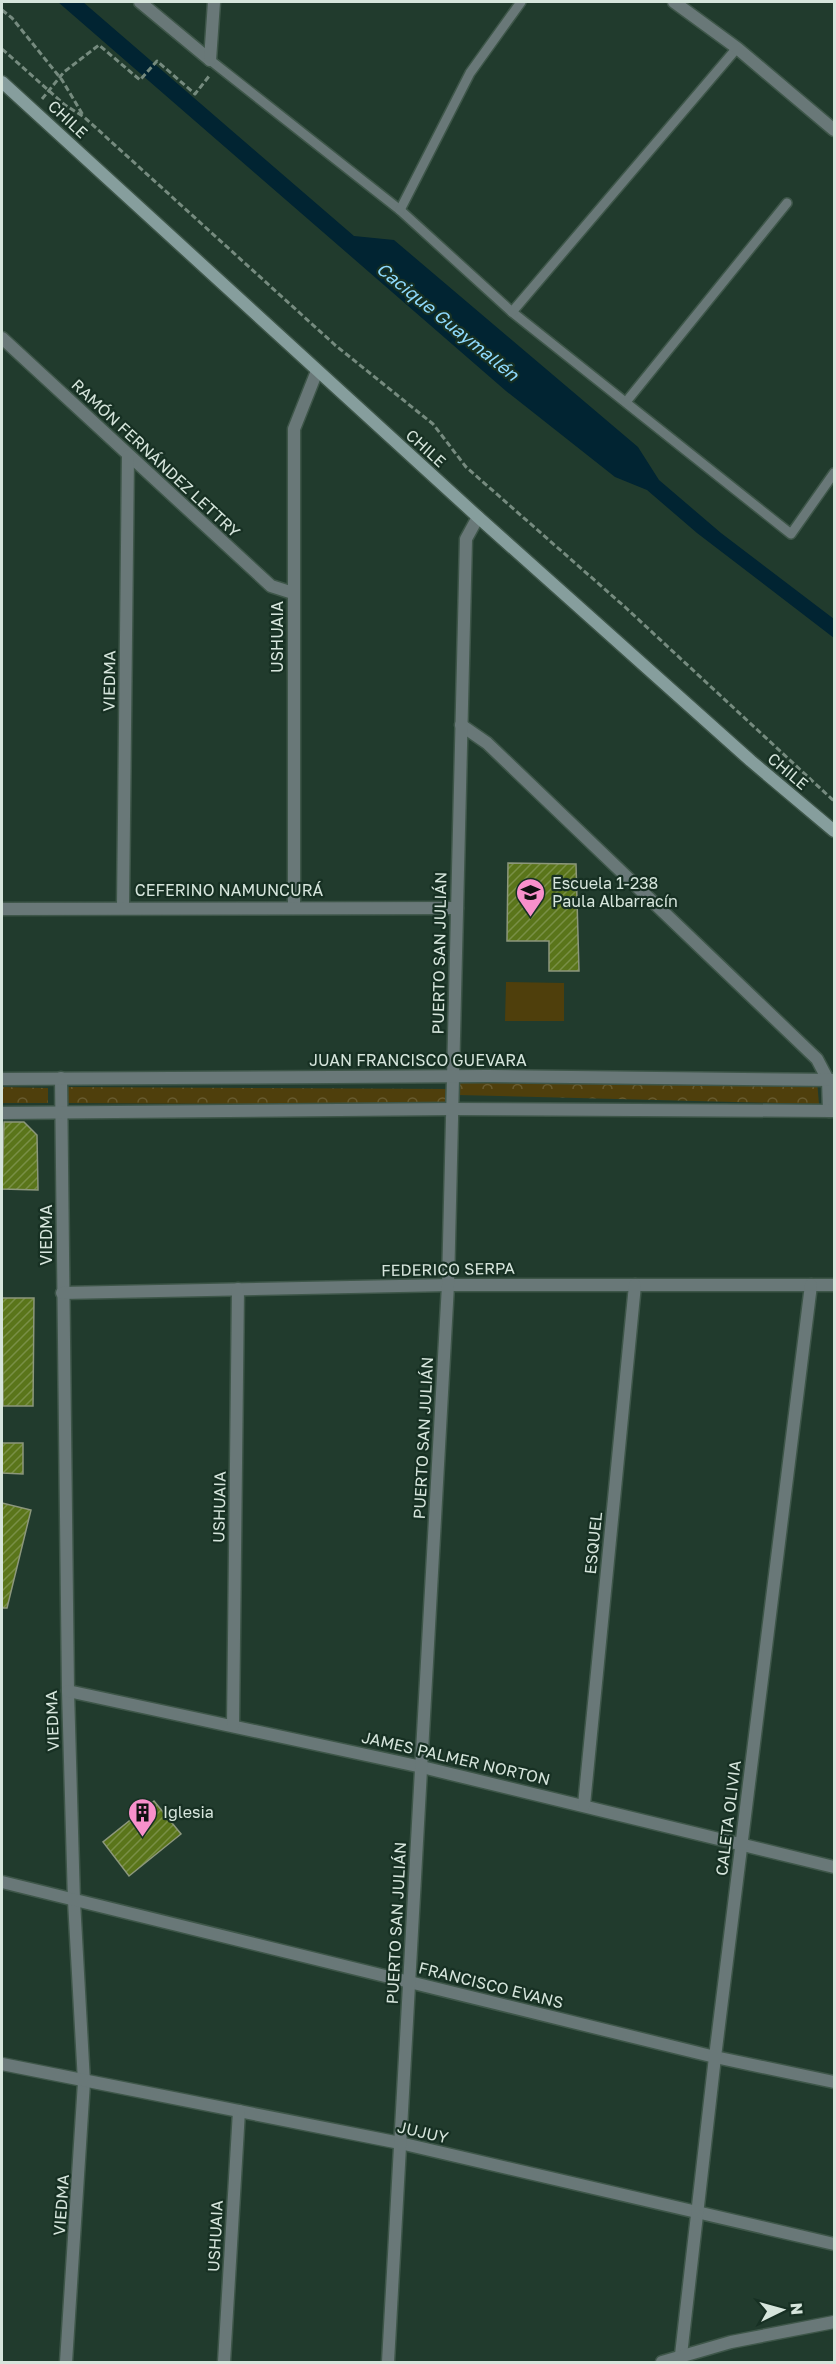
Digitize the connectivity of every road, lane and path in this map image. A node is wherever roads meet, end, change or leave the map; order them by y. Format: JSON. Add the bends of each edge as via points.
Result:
{"nodes":[{"id":1,"x":140,"y":2,"type":"edge"},
{"id":2,"x":214,"y":2,"type":"edge"},
{"id":3,"x":521,"y":2,"type":"edge"},
{"id":4,"x":674,"y":2,"type":"edge"},
{"id":5,"x":2,"y":10,"type":"edge"},
{"id":6,"x":737,"y":48,"type":"junction"},
{"id":7,"x":2,"y":49,"type":"edge"},
{"id":8,"x":214,"y":63,"type":"junction"},
{"id":9,"x":60,"y":77,"type":"junction"},
{"id":10,"x":2,"y":81,"type":"edge"},
{"id":11,"x":48,"y":91,"type":"junction"},
{"id":12,"x":34,"y":110,"type":"junction"},
{"id":13,"x":84,"y":117,"type":"junction"},
{"id":14,"x":834,"y":130,"type":"edge"},
{"id":15,"x":787,"y":203,"type":"dead end"},
{"id":16,"x":400,"y":210,"type":"junction"},
{"id":17,"x":512,"y":312,"type":"junction"},
{"id":18,"x":2,"y":338,"type":"edge"},
{"id":19,"x":316,"y":371,"type":"junction"},
{"id":20,"x":626,"y":402,"type":"junction"},
{"id":21,"x":128,"y":456,"type":"junction"},
{"id":22,"x":834,"y":473,"type":"edge"},
{"id":23,"x":478,"y":517,"type":"junction"},
{"id":24,"x":293,"y":593,"type":"junction"},
{"id":25,"x":461,"y":725,"type":"junction"},
{"id":26,"x":834,"y":801,"type":"edge"},
{"id":27,"x":834,"y":831,"type":"edge"},
{"id":28,"x":123,"y":907,"type":"junction"},
{"id":29,"x":294,"y":907,"type":"junction"},
{"id":30,"x":457,"y":908,"type":"junction"},
{"id":31,"x":2,"y":909,"type":"edge"},
{"id":32,"x":453,"y":1077,"type":"junction"},
{"id":33,"x":61,"y":1078,"type":"junction"},
{"id":34,"x":2,"y":1079,"type":"edge"},
{"id":35,"x":831,"y":1080,"type":"edge"},
{"id":36,"x":452,"y":1109,"type":"junction"},
{"id":37,"x":832,"y":1111,"type":"edge"},
{"id":38,"x":2,"y":1113,"type":"edge"},
{"id":39,"x":62,"y":1113,"type":"junction"},
{"id":40,"x":448,"y":1285,"type":"junction"},
{"id":41,"x":635,"y":1285,"type":"junction"},
{"id":42,"x":811,"y":1285,"type":"junction"},
{"id":43,"x":834,"y":1285,"type":"edge"},
{"id":44,"x":238,"y":1289,"type":"junction"},
{"id":45,"x":62,"y":1293,"type":"junction"},
{"id":46,"x":68,"y":1692,"type":"junction"},
{"id":47,"x":233,"y":1726,"type":"junction"},
{"id":48,"x":422,"y":1767,"type":"junction"},
{"id":49,"x":584,"y":1805,"type":"junction"},
{"id":50,"x":742,"y":1845,"type":"junction"},
{"id":51,"x":834,"y":1867,"type":"edge"},
{"id":52,"x":2,"y":1882,"type":"edge"},
{"id":53,"x":74,"y":1900,"type":"junction"},
{"id":54,"x":409,"y":1982,"type":"junction"},
{"id":55,"x":715,"y":2057,"type":"junction"},
{"id":56,"x":2,"y":2064,"type":"edge"},
{"id":57,"x":84,"y":2082,"type":"junction"},
{"id":58,"x":834,"y":2082,"type":"edge"},
{"id":59,"x":239,"y":2111,"type":"junction"},
{"id":60,"x":400,"y":2143,"type":"junction"},
{"id":61,"x":698,"y":2213,"type":"junction"},
{"id":62,"x":834,"y":2244,"type":"edge"},
{"id":63,"x":834,"y":2322,"type":"edge"},
{"id":64,"x":681,"y":2355,"type":"junction"},
{"id":65,"x":66,"y":2362,"type":"edge"},
{"id":66,"x":224,"y":2362,"type":"edge"},
{"id":67,"x":388,"y":2362,"type":"edge"},
{"id":68,"x":662,"y":2362,"type":"edge"}],
"edges":[{"from":1,"to":8,"type":"street"},
{"from":2,"to":8,"type":"street"},
{"from":3,"to":16,"type":"lane","via":[[470,73]]},
{"from":4,"to":6,"type":"street"},
{"from":5,"to":9,"type":"path"},
{"from":6,"to":14,"type":"street"},
{"from":6,"to":17,"type":"lane"},
{"from":7,"to":11,"type":"path"},
{"from":8,"to":9,"type":"path","via":[[195,94],[157,61],[140,80],[99,45]]},
{"from":8,"to":16,"type":"lane"},
{"from":9,"to":11,"type":"path"},
{"from":9,"to":13,"type":"path"},
{"from":10,"to":12,"type":"main road","name":"CHILE"},
{"from":11,"to":12,"type":"path"},
{"from":11,"to":13,"type":"path"},
{"from":12,"to":19,"type":"main road","name":"CHILE"},
{"from":13,"to":26,"type":"path","via":[[335,345],[433,424],[466,467],[625,607]]},
{"from":15,"to":20,"type":"lane"},
{"from":16,"to":17,"type":"lane"},
{"from":17,"to":20,"type":"lane"},
{"from":18,"to":21,"type":"street","name":"RAMÓN FERNÁNDEZ LETTRY"},
{"from":19,"to":23,"type":"main road","name":"CHILE"},
{"from":19,"to":24,"type":"street","name":"USHUAIA","via":[[294,429]]},
{"from":20,"to":22,"type":"lane","via":[[791,534]]},
{"from":21,"to":24,"type":"street","name":"RAMÓN FERNÁNDEZ LETTRY","via":[[271,586]]},
{"from":21,"to":28,"type":"street","name":"VIEDMA"},
{"from":23,"to":25,"type":"street","name":"PUERTO SAN JULIÁN","via":[[466,539]]},
{"from":23,"to":27,"type":"main road","name":"CHILE"},
{"from":24,"to":29,"type":"street","name":"USHUAIA"},
{"from":25,"to":30,"type":"street","name":"PUERTO SAN JULIÁN"},
{"from":25,"to":35,"type":"street","via":[[487,743],[817,1059]]},
{"from":28,"to":29,"type":"street","name":"CEFERINO NAMUNCURÁ"},
{"from":28,"to":31,"type":"street","name":"CEFERINO NAMUNCURÁ"},
{"from":29,"to":30,"type":"street","name":"CEFERINO NAMUNCURÁ"},
{"from":30,"to":32,"type":"street","name":"PUERTO SAN JULIÁN"},
{"from":32,"to":33,"type":"street","name":"JUAN FRANCISCO GUEVARA"},
{"from":32,"to":35,"type":"street","name":"JUAN FRANCISCO GUEVARA"},
{"from":32,"to":36,"type":"street","name":"PUERTO SAN JULIÁN"},
{"from":33,"to":34,"type":"street","name":"JUAN FRANCISCO GUEVARA"},
{"from":33,"to":39,"type":"street","name":"VIEDMA"},
{"from":35,"to":37,"type":"street"},
{"from":36,"to":37,"type":"street"},
{"from":36,"to":39,"type":"street"},
{"from":36,"to":40,"type":"street","name":"PUERTO SAN JULIÁN"},
{"from":38,"to":39,"type":"street"},
{"from":39,"to":45,"type":"street","name":"VIEDMA"},
{"from":40,"to":41,"type":"street","name":"FEDERICO SERPA"},
{"from":40,"to":44,"type":"street","name":"FEDERICO SERPA"},
{"from":40,"to":48,"type":"street","name":"PUERTO SAN JULIÁN"},
{"from":41,"to":42,"type":"street","name":"FEDERICO SERPA"},
{"from":41,"to":49,"type":"street","name":"ESQUEL"},
{"from":42,"to":43,"type":"street","name":"FEDERICO SERPA"},
{"from":42,"to":50,"type":"street","name":"CALETA OLIVIA"},
{"from":44,"to":45,"type":"street","name":"FEDERICO SERPA"},
{"from":44,"to":47,"type":"street","name":"USHUAIA"},
{"from":45,"to":46,"type":"street","name":"VIEDMA"},
{"from":46,"to":47,"type":"street","name":"JAMES PALMER NORTON"},
{"from":46,"to":53,"type":"street","name":"VIEDMA"},
{"from":47,"to":48,"type":"street","name":"JAMES PALMER NORTON"},
{"from":48,"to":49,"type":"street","name":"JAMES PALMER NORTON"},
{"from":48,"to":54,"type":"street","name":"PUERTO SAN JULIÁN"},
{"from":49,"to":50,"type":"street","name":"JAMES PALMER NORTON"},
{"from":50,"to":51,"type":"street","name":"JAMES PALMER NORTON"},
{"from":50,"to":55,"type":"street","name":"CALETA OLIVIA"},
{"from":52,"to":53,"type":"street","name":"FRANCISCO EVANS"},
{"from":53,"to":54,"type":"street","name":"FRANCISCO EVANS"},
{"from":53,"to":57,"type":"street","name":"VIEDMA"},
{"from":54,"to":55,"type":"street","name":"FRANCISCO EVANS"},
{"from":54,"to":60,"type":"street","name":"PUERTO SAN JULIÁN"},
{"from":55,"to":58,"type":"street","name":"FRANCISCO EVANS"},
{"from":55,"to":61,"type":"street","name":"CALETA OLIVIA"},
{"from":56,"to":57,"type":"street","name":"JUJUY"},
{"from":57,"to":59,"type":"street","name":"JUJUY"},
{"from":57,"to":65,"type":"street","name":"VIEDMA"},
{"from":59,"to":60,"type":"street","name":"JUJUY"},
{"from":59,"to":66,"type":"street","name":"USHUAIA"},
{"from":60,"to":61,"type":"street","name":"JUJUY"},
{"from":60,"to":67,"type":"street","name":"PUERTO SAN JULIÁN"},
{"from":61,"to":62,"type":"street","name":"JUJUY"},
{"from":61,"to":64,"type":"street","name":"CALETA OLIVIA"},
{"from":63,"to":64,"type":"street"},
{"from":64,"to":68,"type":"street"}]}
